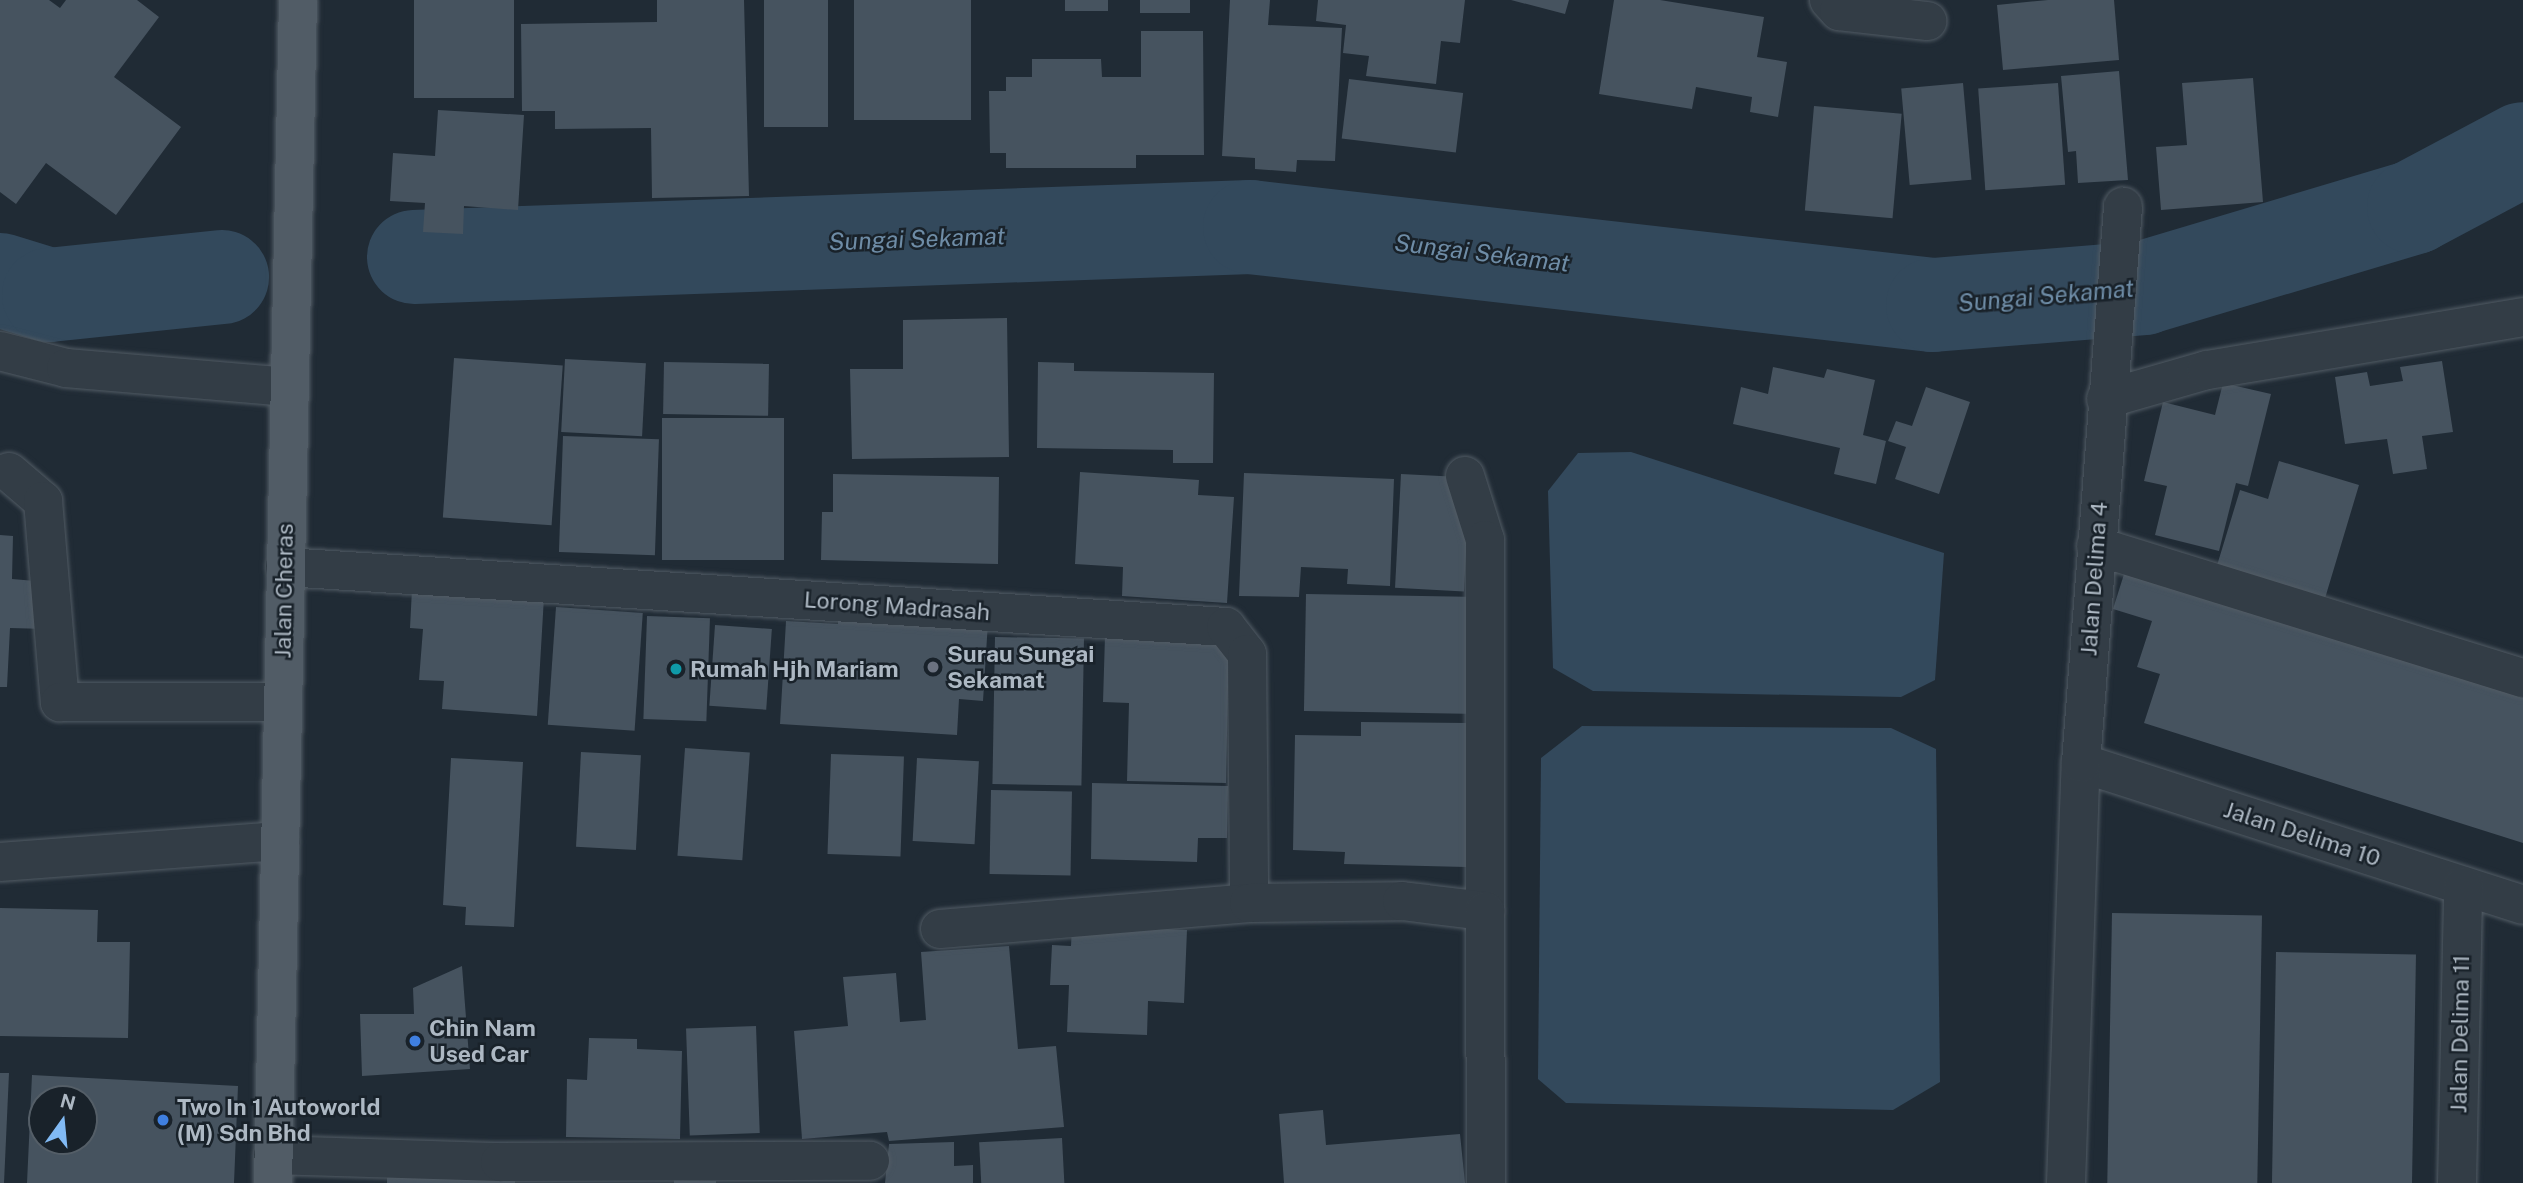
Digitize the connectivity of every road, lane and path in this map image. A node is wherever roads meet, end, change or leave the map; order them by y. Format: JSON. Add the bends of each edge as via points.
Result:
{"nodes":[{"id":1,"x":298,"y":0,"type":"edge"},
{"id":2,"x":1829,"y":0,"type":"edge"},
{"id":3,"x":1927,"y":21,"type":"dead end"},
{"id":4,"x":2123,"y":207,"type":"dead end"},
{"id":5,"x":2523,"y":317,"type":"edge"},
{"id":6,"x":0,"y":351,"type":"edge"},
{"id":7,"x":288,"y":387,"type":"junction"},
{"id":8,"x":2106,"y":399,"type":"junction"},
{"id":9,"x":9,"y":472,"type":"dead end"},
{"id":10,"x":1465,"y":476,"type":"dead end"},
{"id":11,"x":2096,"y":546,"type":"junction"},
{"id":12,"x":285,"y":567,"type":"junction"},
{"id":13,"x":2523,"y":678,"type":"edge"},
{"id":14,"x":282,"y":702,"type":"junction"},
{"id":15,"x":2081,"y":763,"type":"junction"},
{"id":16,"x":280,"y":841,"type":"junction"},
{"id":17,"x":0,"y":862,"type":"edge"},
{"id":18,"x":2463,"y":886,"type":"junction"},
{"id":19,"x":1249,"y":903,"type":"junction"},
{"id":20,"x":2523,"y":905,"type":"edge"},
{"id":21,"x":1485,"y":911,"type":"junction"},
{"id":22,"x":940,"y":929,"type":"dead end"},
{"id":23,"x":870,"y":1161,"type":"dead end"},
{"id":24,"x":273,"y":1169,"type":"edge"},
{"id":25,"x":1486,"y":1183,"type":"edge"},
{"id":26,"x":2066,"y":1183,"type":"edge"},
{"id":27,"x":2458,"y":1183,"type":"edge"}],
"edges":[{"from":1,"to":7,"type":"main road","name":"Jalan Cheras"},
{"from":2,"to":3,"type":"street","via":[[1839,11]]},
{"from":4,"to":8,"type":"street","name":"Jalan Delima 4","via":[[2115,339]]},
{"from":5,"to":8,"type":"street","via":[[2207,369]]},
{"from":6,"to":7,"type":"street","via":[[66,368]]},
{"from":7,"to":12,"type":"main road","name":"Jalan Cheras"},
{"from":8,"to":11,"type":"street","name":"Jalan Delima 4"},
{"from":9,"to":14,"type":"street","via":[[43,501],[60,702]]},
{"from":10,"to":21,"type":"street","via":[[1485,540]]},
{"from":11,"to":13,"type":"street"},
{"from":11,"to":15,"type":"street","name":"Jalan Delima 4"},
{"from":12,"to":14,"type":"main road","name":"Jalan Cheras"},
{"from":12,"to":19,"type":"street","name":"Lorong Madrasah","via":[[1226,627],[1247,654]]},
{"from":14,"to":16,"type":"main road","name":"Jalan Cheras"},
{"from":15,"to":18,"type":"street","name":"Jalan Delima 10"},
{"from":15,"to":26,"type":"street","name":"Jalan Delima 4"},
{"from":16,"to":17,"type":"street"},
{"from":16,"to":24,"type":"main road","name":"Jalan Cheras"},
{"from":18,"to":20,"type":"street","name":"Jalan Delima 10"},
{"from":18,"to":27,"type":"street","name":"Jalan Delima 11"},
{"from":19,"to":21,"type":"street","via":[[1402,901]]},
{"from":19,"to":22,"type":"street"},
{"from":21,"to":25,"type":"street"},
{"from":23,"to":24,"type":"street","via":[[500,1161]]}]}
